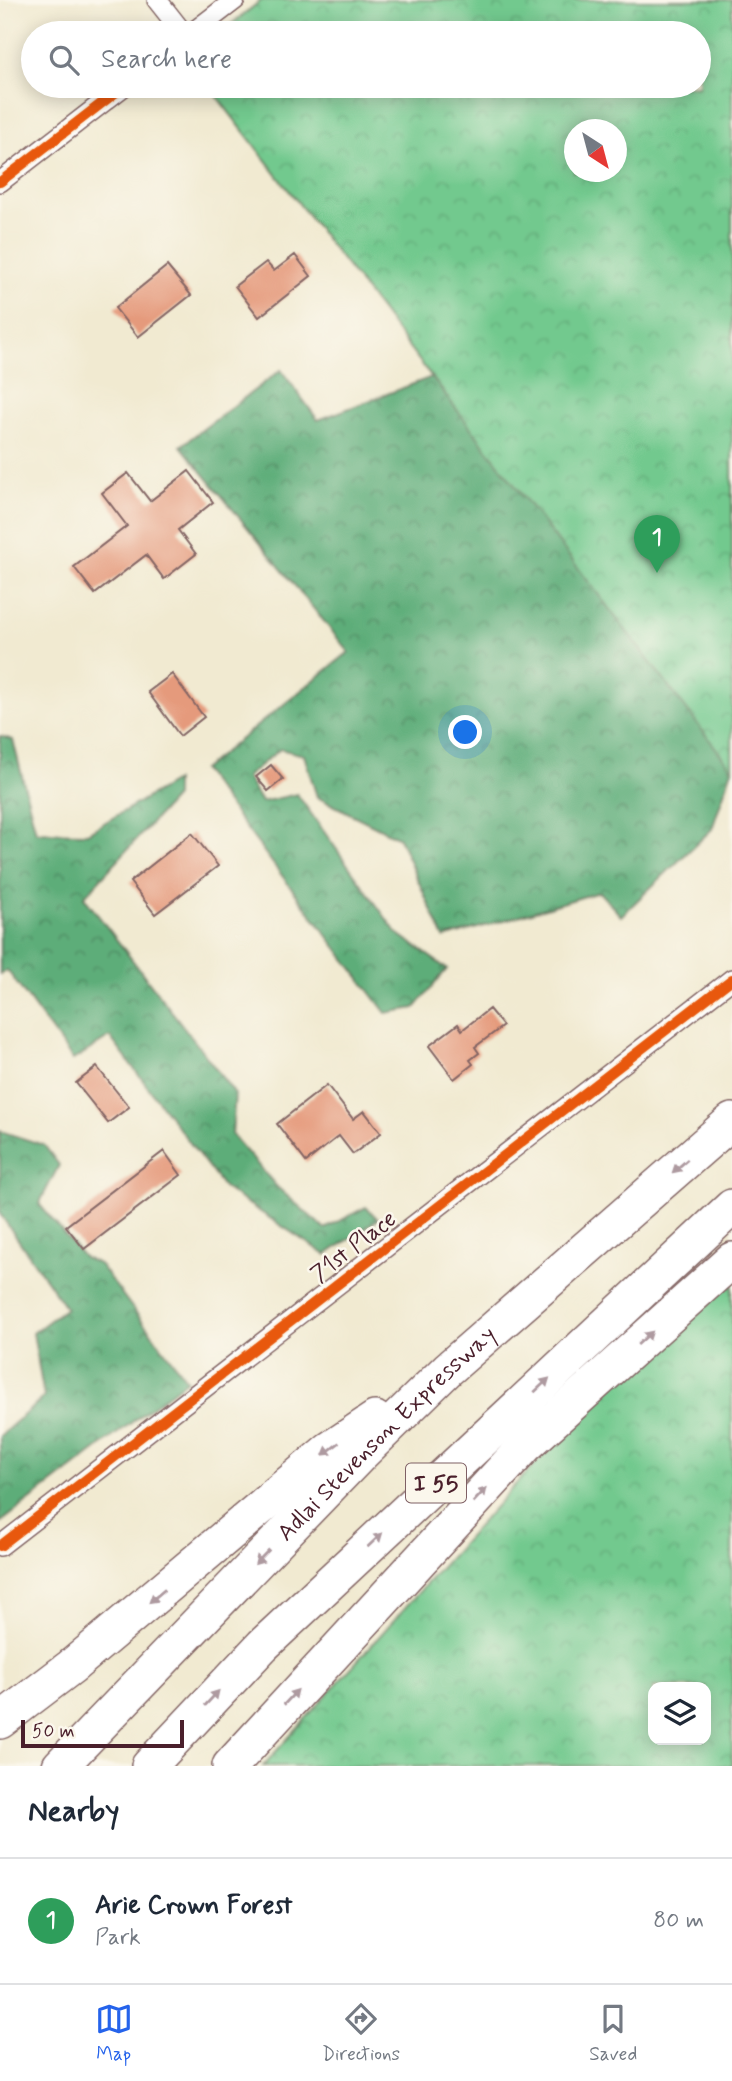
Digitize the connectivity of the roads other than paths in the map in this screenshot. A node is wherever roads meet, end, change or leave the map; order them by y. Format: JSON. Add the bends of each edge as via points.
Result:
{"nodes":[{"id":1,"x":157,"y":0,"type":"edge"},
{"id":2,"x":235,"y":0,"type":"edge"},
{"id":3,"x":174,"y":21,"type":"edge"},
{"id":4,"x":208,"y":21,"type":"edge"},
{"id":5,"x":108,"y":98,"type":"edge"},
{"id":6,"x":0,"y":182,"type":"edge"},
{"id":7,"x":732,"y":979,"type":"edge"},
{"id":8,"x":732,"y":1121,"type":"edge"},
{"id":9,"x":732,"y":1207,"type":"edge"},
{"id":10,"x":732,"y":1260,"type":"edge"},
{"id":11,"x":448,"y":1369,"type":"junction"},
{"id":12,"x":0,"y":1546,"type":"edge"},
{"id":13,"x":0,"y":1721,"type":"edge"},
{"id":14,"x":60,"y":1766,"type":"edge"},
{"id":15,"x":149,"y":1766,"type":"edge"},
{"id":16,"x":228,"y":1766,"type":"edge"}],
"edges":[{"from":1,"to":3,"type":"street"},
{"from":2,"to":4,"type":"street"},
{"from":5,"to":6,"type":"street"},
{"from":7,"to":12,"type":"street","name":"71st Place"},
{"from":8,"to":11,"type":"highway","name":"Adlai Stevenson Expressway","one_way":true},
{"from":15,"to":9,"type":"highway","number":"I 55","one_way":true,"via":[[263,1644]]},
{"from":16,"to":10,"type":"highway","one_way":true,"via":[[526,1445]]},
{"from":11,"to":13,"type":"highway","one_way":true,"via":[[330,1449]]},
{"from":11,"to":14,"type":"highway","name":"Adlai Stevenson Expressway","one_way":true}]}
